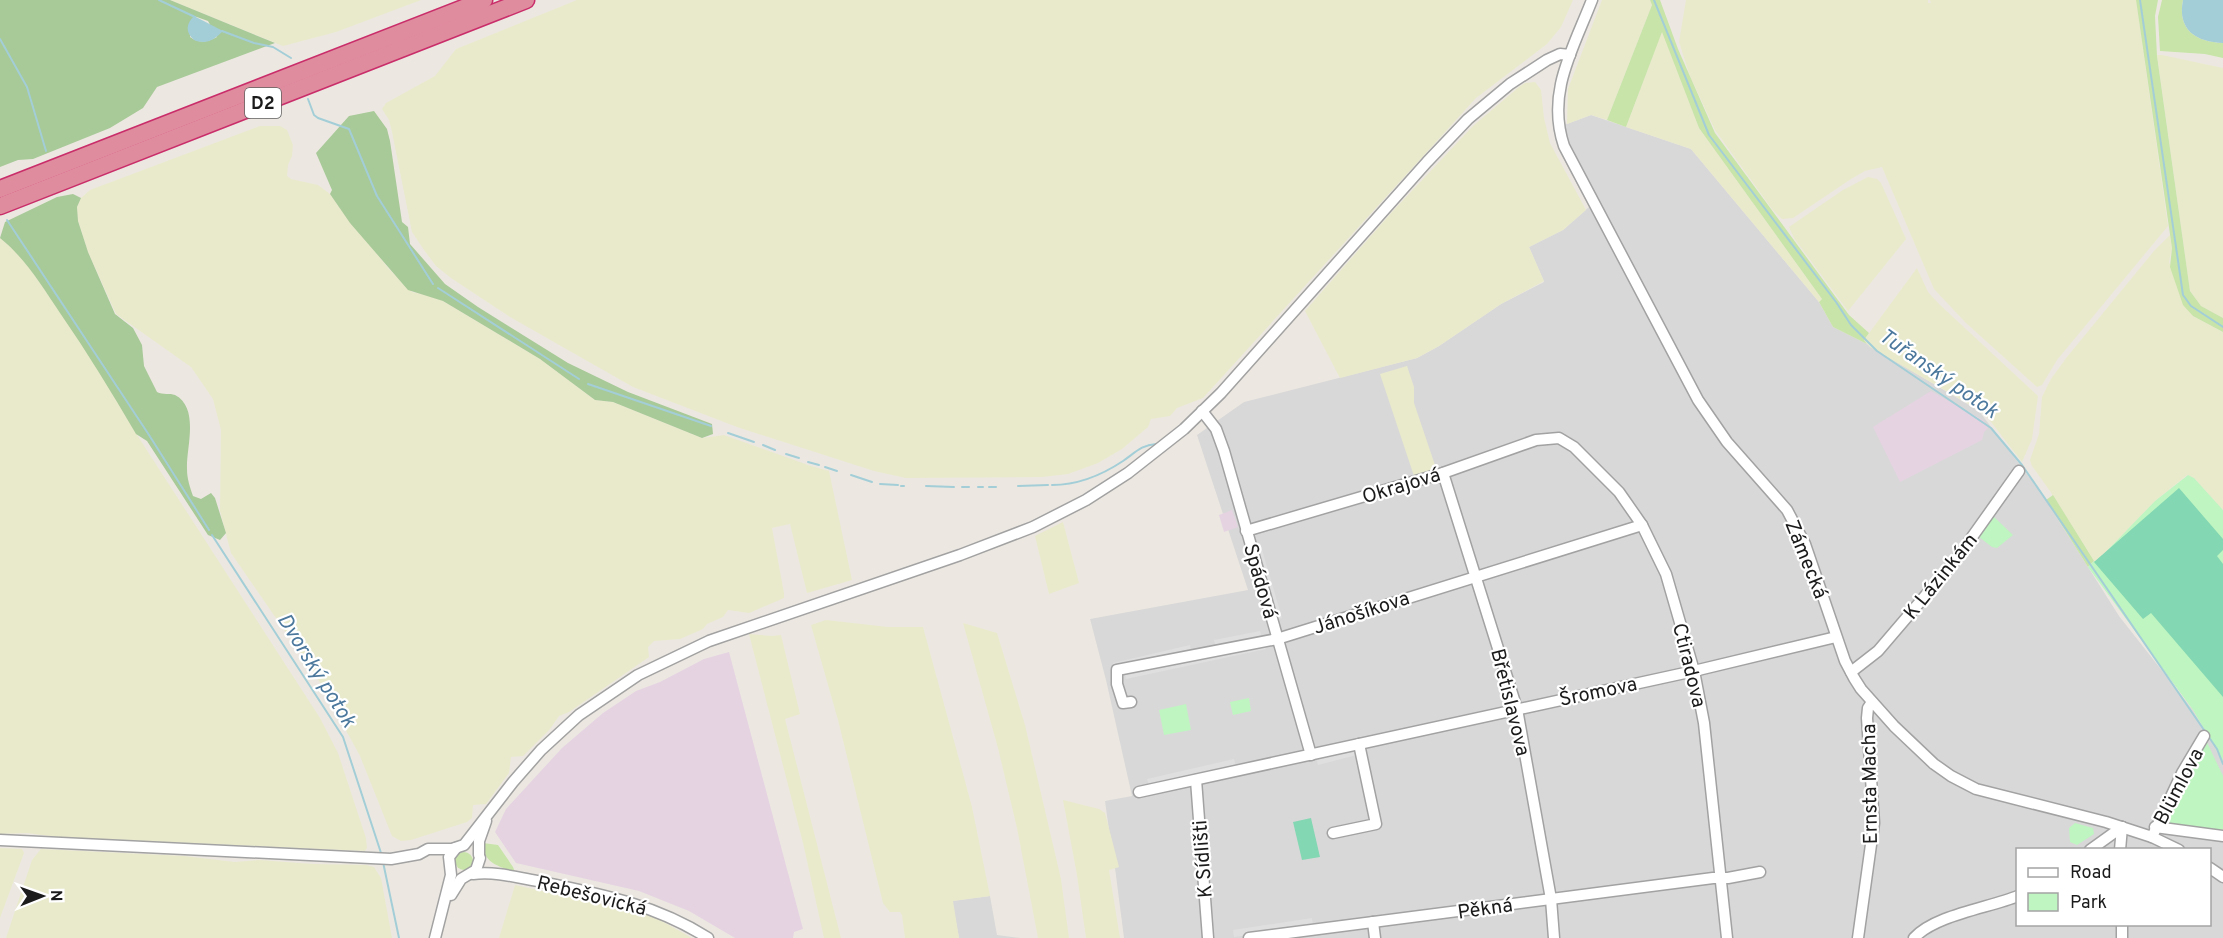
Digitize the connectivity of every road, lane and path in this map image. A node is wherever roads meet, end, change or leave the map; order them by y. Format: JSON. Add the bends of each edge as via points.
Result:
{"nodes":[{"id":1,"x":484,"y":0,"type":"edge"},
{"id":2,"x":526,"y":0,"type":"edge"},
{"id":3,"x":1592,"y":0,"type":"edge"},
{"id":4,"x":1570,"y":55,"type":"junction"},
{"id":5,"x":0,"y":189,"type":"edge"},
{"id":6,"x":0,"y":206,"type":"edge"},
{"id":7,"x":1202,"y":411,"type":"junction"},
{"id":8,"x":1553,"y":437,"type":"joint"},
{"id":9,"x":2019,"y":471,"type":"dead end"},
{"id":10,"x":1443,"y":472,"type":"junction"},
{"id":11,"x":1642,"y":525,"type":"junction"},
{"id":12,"x":1246,"y":531,"type":"junction"},
{"id":13,"x":1476,"y":576,"type":"junction"},
{"id":14,"x":1836,"y":637,"type":"junction"},
{"id":15,"x":1277,"y":639,"type":"junction"},
{"id":16,"x":1694,"y":671,"type":"junction"},
{"id":17,"x":1851,"y":672,"type":"junction"},
{"id":18,"x":1131,"y":702,"type":"dead end"},
{"id":19,"x":1872,"y":702,"type":"junction"},
{"id":20,"x":1517,"y":709,"type":"junction"},
{"id":21,"x":2204,"y":736,"type":"dead end"},
{"id":22,"x":1359,"y":744,"type":"junction"},
{"id":23,"x":1311,"y":754,"type":"junction"},
{"id":24,"x":1196,"y":780,"type":"junction"},
{"id":25,"x":1139,"y":792,"type":"dead end"},
{"id":26,"x":490,"y":813,"type":"junction"},
{"id":27,"x":2122,"y":827,"type":"junction"},
{"id":28,"x":2153,"y":832,"type":"junction"},
{"id":29,"x":1333,"y":833,"type":"dead end"},
{"id":30,"x":2223,"y":836,"type":"edge"},
{"id":31,"x":0,"y":840,"type":"edge"},
{"id":32,"x":460,"y":847,"type":"junction"},
{"id":33,"x":2091,"y":848,"type":"edge"},
{"id":34,"x":2120,"y":848,"type":"edge"},
{"id":35,"x":2177,"y":848,"type":"edge"},
{"id":36,"x":418,"y":854,"type":"junction"},
{"id":37,"x":479,"y":856,"type":"junction"},
{"id":38,"x":449,"y":864,"type":"junction"},
{"id":39,"x":1760,"y":872,"type":"dead end"},
{"id":40,"x":505,"y":874,"type":"junction"},
{"id":41,"x":470,"y":875,"type":"junction"},
{"id":42,"x":1720,"y":878,"type":"junction"},
{"id":43,"x":2016,"y":898,"type":"edge"},
{"id":44,"x":1551,"y":899,"type":"junction"},
{"id":45,"x":444,"y":909,"type":"junction"},
{"id":46,"x":1373,"y":922,"type":"junction"},
{"id":47,"x":1290,"y":935,"type":"edge"},
{"id":48,"x":435,"y":938,"type":"edge"},
{"id":49,"x":708,"y":938,"type":"edge"},
{"id":50,"x":1208,"y":938,"type":"edge"},
{"id":51,"x":1249,"y":938,"type":"edge"},
{"id":52,"x":1375,"y":938,"type":"edge"},
{"id":53,"x":1554,"y":938,"type":"edge"},
{"id":54,"x":1727,"y":938,"type":"edge"},
{"id":55,"x":1858,"y":938,"type":"edge"},
{"id":56,"x":1914,"y":938,"type":"edge"}],
"edges":[{"from":1,"to":5,"type":"highway","number":"D2"},
{"from":2,"to":6,"type":"highway","number":"D2"},
{"from":3,"to":4,"type":"street","name":"Zámecká"},
{"from":4,"to":7,"type":"street","via":[[1560,54],[1547,60],[1468,119]]},
{"from":4,"to":14,"type":"street","name":"Zámecká","via":[[1557,104],[1564,146],[1702,407],[1797,525]]},
{"from":7,"to":12,"type":"street","name":"Spádová","via":[[1218,433]]},
{"from":7,"to":26,"type":"street","via":[[1128,473],[1033,527],[977,550],[709,641],[638,675],[550,741]]},
{"from":8,"to":10,"type":"street","name":"Okrajová"},
{"from":8,"to":11,"type":"street","name":"Ctiradova","via":[[1564,440],[1590,463],[1619,492]]},
{"from":9,"to":17,"type":"street","name":"K Lázinkám","via":[[1955,561],[1878,651]]},
{"from":10,"to":12,"type":"street","name":"Okrajová"},
{"from":10,"to":13,"type":"street","name":"Břetislavova"},
{"from":11,"to":13,"type":"street","name":"Jánošíkova"},
{"from":11,"to":16,"type":"street","name":"Ctiradova","via":[[1666,574]]},
{"from":12,"to":15,"type":"street","name":"Spádová"},
{"from":13,"to":15,"type":"street","name":"Jánošíkova"},
{"from":13,"to":20,"type":"street","name":"Břetislavova"},
{"from":14,"to":16,"type":"street","name":"Šromova"},
{"from":14,"to":17,"type":"street","name":"Zámecká"},
{"from":15,"to":18,"type":"street","name":"Jánošíkova","via":[[1117,670],[1123,703]]},
{"from":15,"to":23,"type":"street","name":"Spádová"},
{"from":16,"to":20,"type":"street","name":"Šromova"},
{"from":16,"to":42,"type":"street","name":"Ctiradova","via":[[1704,723]]},
{"from":17,"to":19,"type":"street","name":"Zámecká"},
{"from":19,"to":27,"type":"street","name":"Zámecká","via":[[1934,764],[1963,783],[2004,798]]},
{"from":19,"to":55,"type":"street","name":"Ernsta Macha","via":[[1867,718],[1874,823]]},
{"from":20,"to":22,"type":"street","name":"Šromova"},
{"from":20,"to":44,"type":"street","name":"Břetislavova"},
{"from":21,"to":28,"type":"street","name":"Blümlova"},
{"from":22,"to":23,"type":"street","name":"Šromova"},
{"from":22,"to":29,"type":"street","via":[[1376,824]]},
{"from":23,"to":24,"type":"street","name":"Šromova"},
{"from":24,"to":25,"type":"street","name":"Šromova"},
{"from":24,"to":50,"type":"street","name":"K Sídlišti"},
{"from":26,"to":32,"type":"street"},
{"from":26,"to":37,"type":"street","via":[[479,841]]},
{"from":27,"to":28,"type":"street","name":"Zámecká"},
{"from":27,"to":33,"type":"street"},
{"from":27,"to":34,"type":"street"},
{"from":28,"to":30,"type":"street"},
{"from":28,"to":35,"type":"street"},
{"from":31,"to":36,"type":"street","via":[[391,859]]},
{"from":32,"to":36,"type":"street","via":[[428,849]]},
{"from":32,"to":37,"type":"street","via":[[474,848]]},
{"from":32,"to":38,"type":"street","via":[[451,853]]},
{"from":36,"to":38,"type":"street","via":[[435,855]]},
{"from":37,"to":40,"type":"street","name":"Rebešovická","via":[[485,865]]},
{"from":37,"to":41,"type":"street","via":[[479,866]]},
{"from":38,"to":41,"type":"street","via":[[457,874]]},
{"from":38,"to":45,"type":"street","via":[[451,875]]},
{"from":39,"to":42,"type":"street","name":"Pěkná"},
{"from":40,"to":41,"type":"street","name":"Rebešovická"},
{"from":40,"to":49,"type":"street","name":"Rebešovická","via":[[633,902],[665,914]]},
{"from":41,"to":45,"type":"street","via":[[459,881]]},
{"from":42,"to":44,"type":"street","name":"Pěkná"},
{"from":42,"to":54,"type":"street","name":"Ctiradova"},
{"from":43,"to":56,"type":"street","via":[[1940,921]]},
{"from":44,"to":46,"type":"street","name":"Pěkná"},
{"from":44,"to":53,"type":"street","name":"Břetislavova"},
{"from":45,"to":48,"type":"street"},
{"from":46,"to":47,"type":"street","name":"Pěkná"},
{"from":46,"to":52,"type":"street"},
{"from":47,"to":51,"type":"street","name":"Pěkná"}]}
